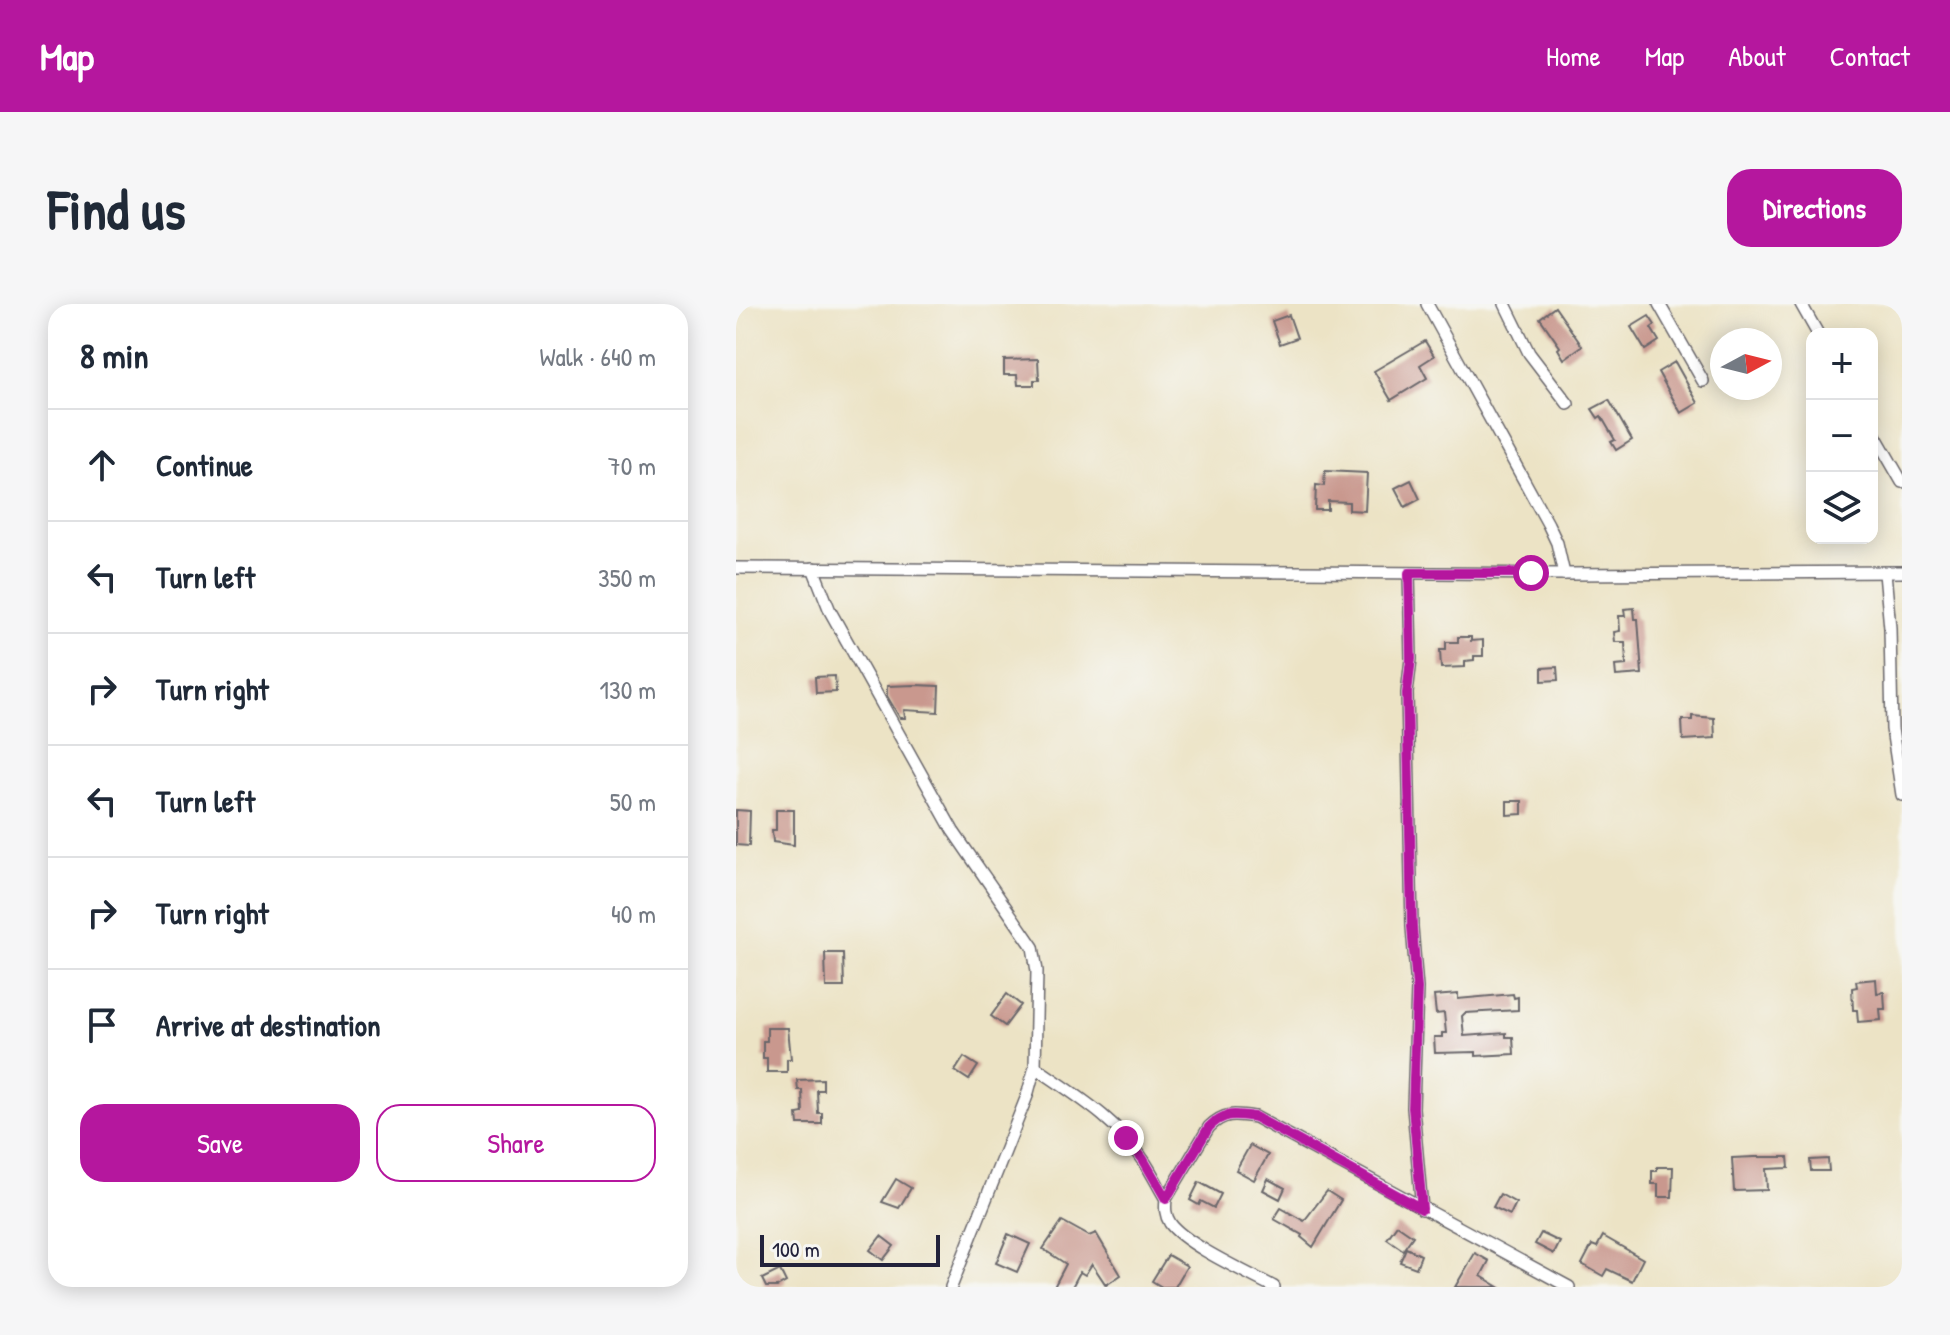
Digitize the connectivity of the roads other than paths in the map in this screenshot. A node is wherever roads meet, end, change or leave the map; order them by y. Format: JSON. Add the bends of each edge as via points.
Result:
{"nodes":[{"id":1,"x":1427,"y":304,"type":"edge"},
{"id":2,"x":1505,"y":304,"type":"edge"},
{"id":3,"x":1659,"y":304,"type":"edge"},
{"id":4,"x":1801,"y":304,"type":"edge"},
{"id":5,"x":1815,"y":328,"type":"edge"},
{"id":6,"x":1703,"y":381,"type":"dead end"},
{"id":7,"x":1568,"y":404,"type":"dead end"},
{"id":8,"x":1878,"y":440,"type":"edge"},
{"id":9,"x":1902,"y":482,"type":"edge"},
{"id":10,"x":736,"y":568,"type":"edge"},
{"id":11,"x":813,"y":568,"type":"junction"},
{"id":12,"x":1902,"y":572,"type":"edge"},
{"id":13,"x":1409,"y":573,"type":"junction"},
{"id":14,"x":1885,"y":573,"type":"junction"},
{"id":15,"x":1564,"y":574,"type":"junction"},
{"id":16,"x":1902,"y":795,"type":"edge"},
{"id":17,"x":1035,"y":1067,"type":"junction"},
{"id":18,"x":1166,"y":1199,"type":"junction"},
{"id":19,"x":1422,"y":1209,"type":"junction"},
{"id":20,"x":951,"y":1287,"type":"edge"},
{"id":21,"x":1274,"y":1287,"type":"edge"},
{"id":22,"x":1569,"y":1287,"type":"edge"}],
"edges":[{"from":1,"to":15,"type":"street","via":[[1548,524]]},
{"from":2,"to":7,"type":"street","via":[[1529,353]]},
{"from":3,"to":6,"type":"street"},
{"from":4,"to":5,"type":"street"},
{"from":8,"to":9,"type":"street"},
{"from":10,"to":11,"type":"street"},
{"from":11,"to":13,"type":"street"},
{"from":11,"to":17,"type":"street","via":[[830,611],[953,831],[1033,947]]},
{"from":12,"to":14,"type":"street"},
{"from":13,"to":15,"type":"street"},
{"from":13,"to":19,"type":"street","via":[[1407,693],[1417,988],[1413,1108]]},
{"from":14,"to":15,"type":"street"},
{"from":14,"to":16,"type":"street","via":[[1892,729]]},
{"from":17,"to":18,"type":"street","via":[[1126,1138]]},
{"from":17,"to":20,"type":"street"},
{"from":18,"to":19,"type":"street","via":[[1209,1127],[1229,1114],[1255,1117]]},
{"from":18,"to":21,"type":"street","via":[[1169,1221],[1184,1236]]},
{"from":19,"to":22,"type":"street"}]}
